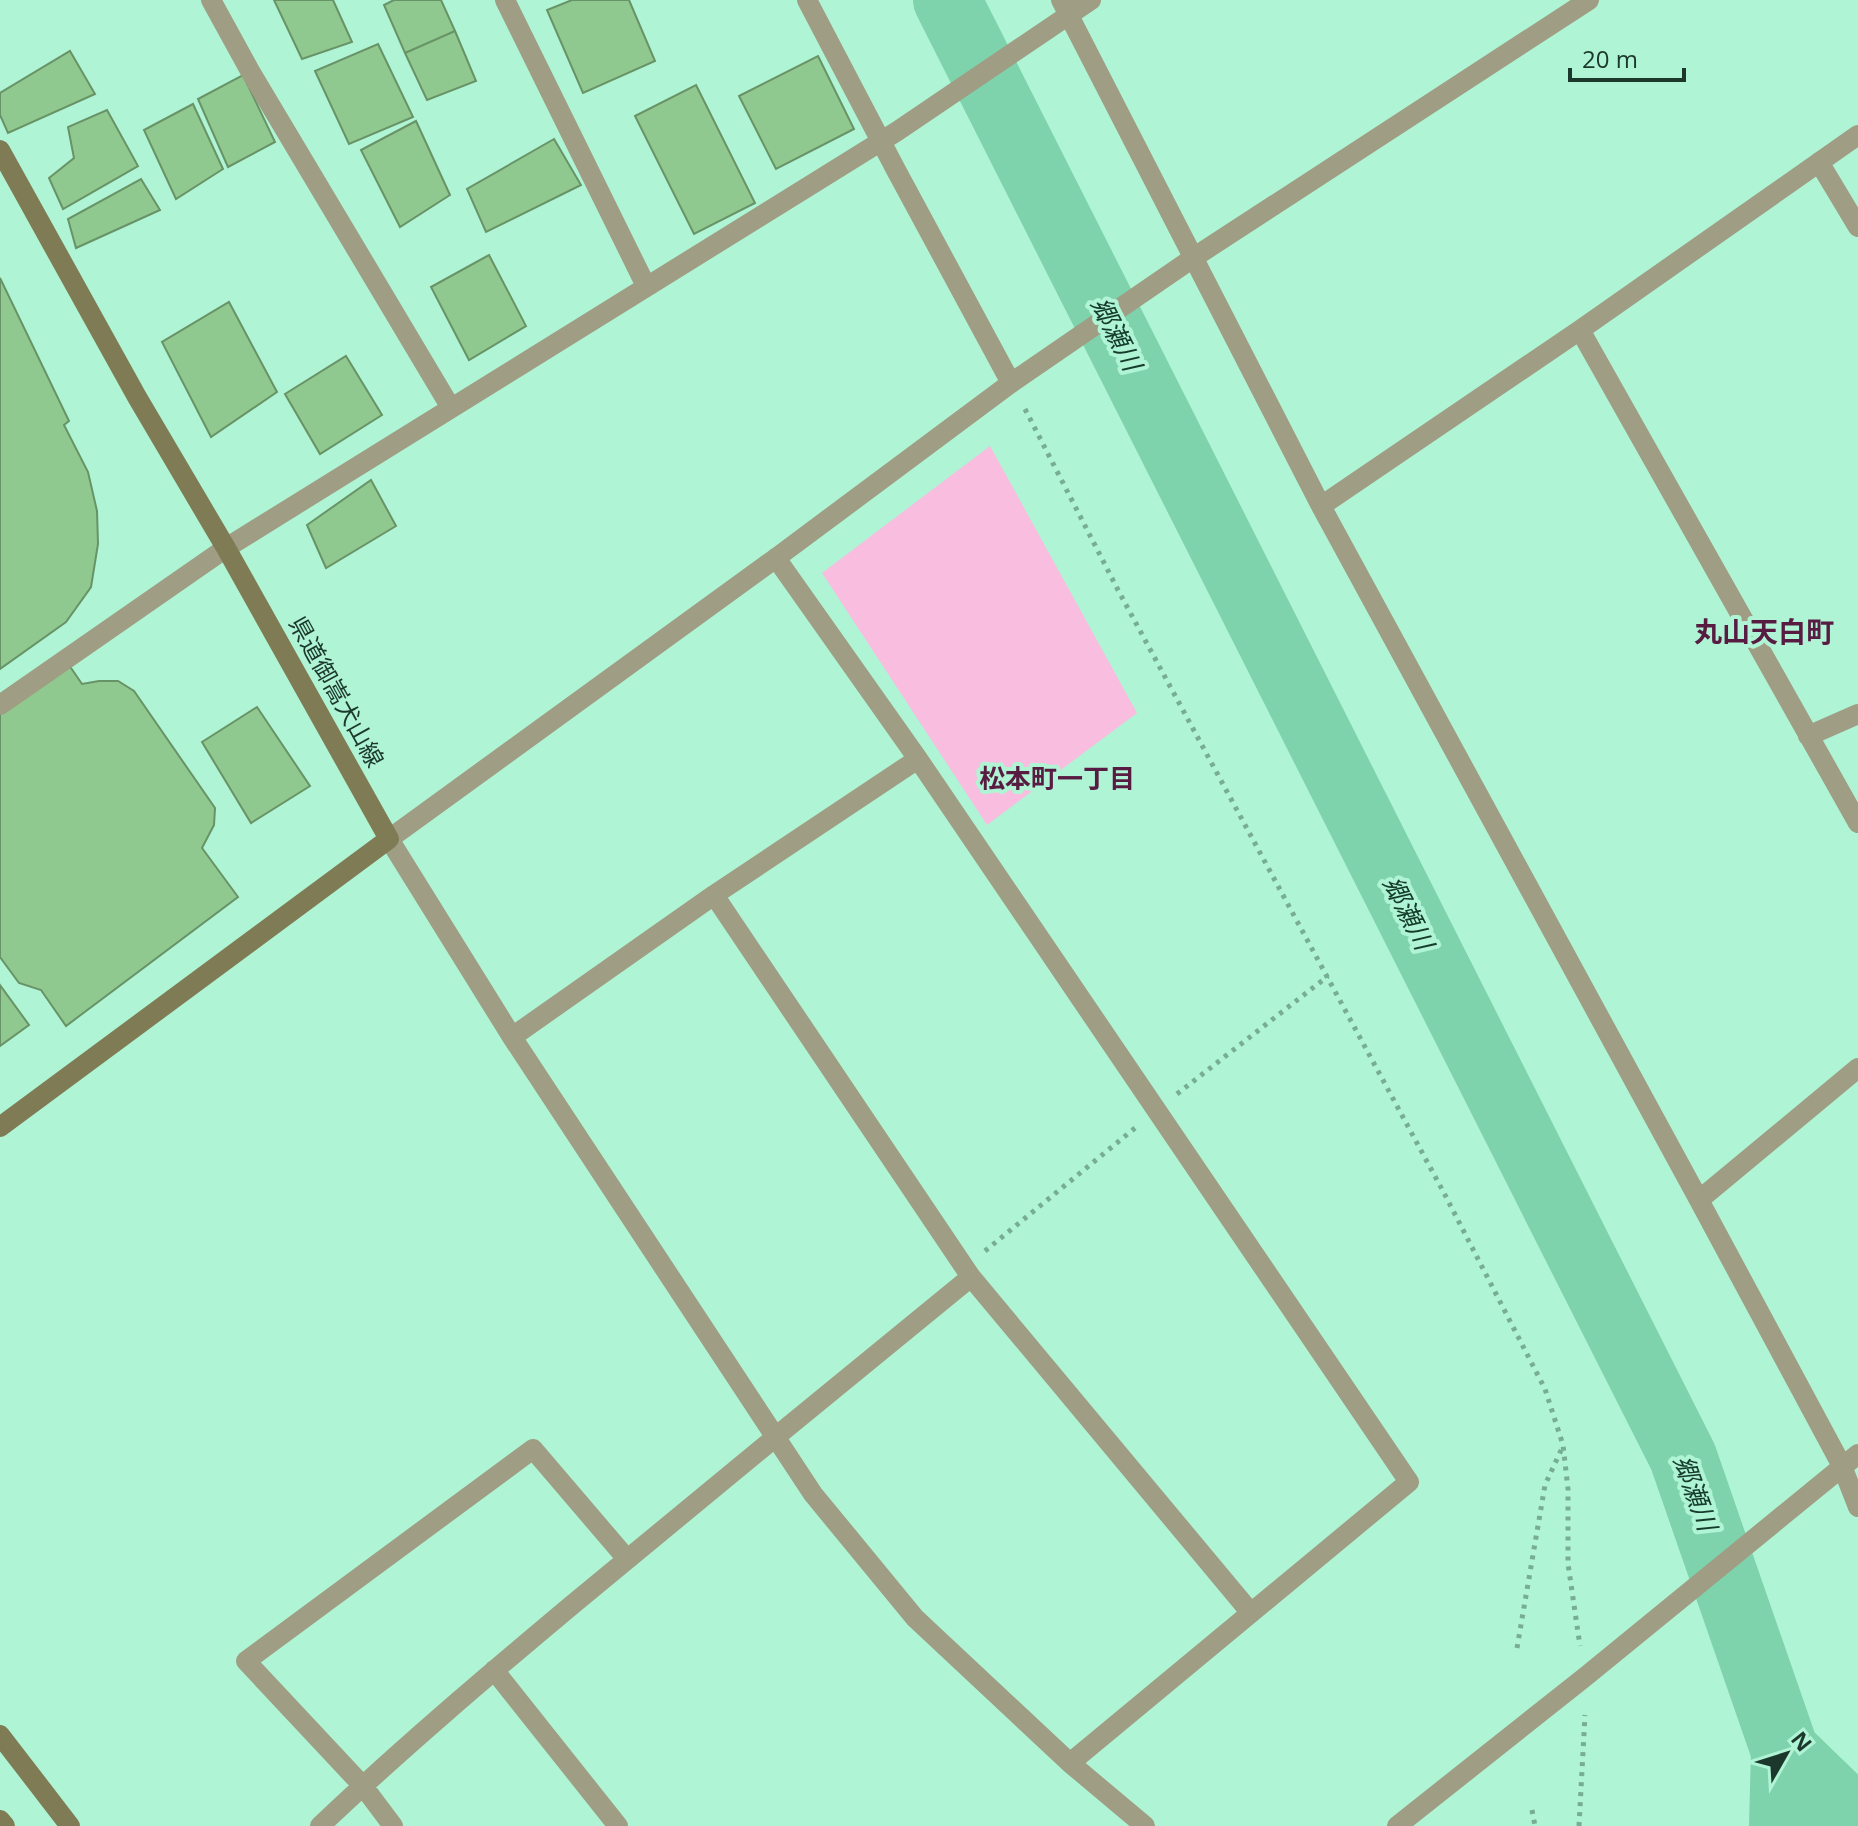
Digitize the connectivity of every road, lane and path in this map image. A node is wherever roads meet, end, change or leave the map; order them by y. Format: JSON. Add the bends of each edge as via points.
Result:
{"nodes":[{"id":1,"x":211,"y":0,"type":"edge"},
{"id":2,"x":505,"y":0,"type":"edge"},
{"id":3,"x":807,"y":0,"type":"edge"},
{"id":4,"x":1091,"y":0,"type":"edge"},
{"id":5,"x":1589,"y":0,"type":"edge"},
{"id":6,"x":1062,"y":13,"type":"edge"},
{"id":7,"x":1858,"y":135,"type":"edge"},
{"id":8,"x":888,"y":137,"type":"junction"},
{"id":9,"x":0,"y":150,"type":"edge"},
{"id":10,"x":1819,"y":162,"type":"junction"},
{"id":11,"x":1858,"y":227,"type":"edge"},
{"id":12,"x":1193,"y":258,"type":"junction"},
{"id":13,"x":646,"y":286,"type":"junction"},
{"id":14,"x":1580,"y":330,"type":"junction"},
{"id":15,"x":1011,"y":383,"type":"junction"},
{"id":16,"x":451,"y":408,"type":"junction"},
{"id":17,"x":1321,"y":506,"type":"junction"},
{"id":18,"x":226,"y":548,"type":"junction"},
{"id":19,"x":776,"y":558,"type":"junction"},
{"id":20,"x":0,"y":705,"type":"edge"},
{"id":21,"x":1858,"y":714,"type":"edge"},
{"id":22,"x":1808,"y":736,"type":"junction"},
{"id":23,"x":918,"y":759,"type":"junction"},
{"id":24,"x":1858,"y":823,"type":"edge"},
{"id":25,"x":389,"y":839,"type":"junction"},
{"id":26,"x":714,"y":895,"type":"junction"},
{"id":27,"x":1328,"y":976,"type":"junction"},
{"id":28,"x":512,"y":1037,"type":"junction"},
{"id":29,"x":1858,"y":1068,"type":"edge"},
{"id":30,"x":1157,"y":1111,"type":"junction"},
{"id":31,"x":0,"y":1127,"type":"edge"},
{"id":32,"x":1699,"y":1200,"type":"junction"},
{"id":33,"x":968,"y":1272,"type":"junction"},
{"id":34,"x":775,"y":1438,"type":"junction"},
{"id":35,"x":1563,"y":1445,"type":"junction"},
{"id":36,"x":1850,"y":1460,"type":"edge"},
{"id":37,"x":1858,"y":1507,"type":"edge"},
{"id":38,"x":627,"y":1559,"type":"junction"},
{"id":39,"x":1251,"y":1613,"type":"junction"},
{"id":40,"x":1517,"y":1648,"type":"dead end"},
{"id":41,"x":494,"y":1670,"type":"junction"},
{"id":42,"x":1585,"y":1677,"type":"junction"},
{"id":43,"x":0,"y":1735,"type":"edge"},
{"id":44,"x":1070,"y":1763,"type":"junction"},
{"id":45,"x":363,"y":1786,"type":"junction"},
{"id":46,"x":1532,"y":1810,"type":"dead end"},
{"id":47,"x":0,"y":1820,"type":"edge"},
{"id":48,"x":5,"y":1826,"type":"edge"},
{"id":49,"x":70,"y":1826,"type":"edge"},
{"id":50,"x":320,"y":1826,"type":"edge"},
{"id":51,"x":393,"y":1826,"type":"edge"},
{"id":52,"x":618,"y":1826,"type":"edge"},
{"id":53,"x":1145,"y":1826,"type":"edge"},
{"id":54,"x":1397,"y":1826,"type":"edge"},
{"id":55,"x":1535,"y":1826,"type":"edge"},
{"id":56,"x":1579,"y":1826,"type":"edge"}],
"edges":[{"from":1,"to":16,"type":"street"},
{"from":2,"to":13,"type":"street"},
{"from":3,"to":8,"type":"street"},
{"from":4,"to":6,"type":"street"},
{"from":5,"to":12,"type":"street"},
{"from":6,"to":8,"type":"street"},
{"from":6,"to":12,"type":"street"},
{"from":7,"to":10,"type":"street"},
{"from":8,"to":13,"type":"street"},
{"from":8,"to":15,"type":"street"},
{"from":9,"to":18,"type":"main road","name":"県道御嵩犬山線"},
{"from":10,"to":11,"type":"street"},
{"from":10,"to":14,"type":"street"},
{"from":12,"to":15,"type":"street"},
{"from":12,"to":17,"type":"street"},
{"from":13,"to":16,"type":"street"},
{"from":14,"to":17,"type":"street"},
{"from":14,"to":22,"type":"street"},
{"from":15,"to":19,"type":"street"},
{"from":15,"to":27,"type":"path"},
{"from":16,"to":18,"type":"street"},
{"from":17,"to":32,"type":"street"},
{"from":18,"to":20,"type":"street"},
{"from":18,"to":25,"type":"main road","name":"県道御嵩犬山線"},
{"from":19,"to":23,"type":"street"},
{"from":19,"to":25,"type":"street"},
{"from":21,"to":22,"type":"street"},
{"from":22,"to":24,"type":"street"},
{"from":23,"to":26,"type":"street"},
{"from":23,"to":30,"type":"street"},
{"from":25,"to":28,"type":"street"},
{"from":25,"to":31,"type":"main road"},
{"from":26,"to":28,"type":"street"},
{"from":26,"to":33,"type":"street"},
{"from":27,"to":30,"type":"path"},
{"from":27,"to":35,"type":"path","via":[[1545,1389]]},
{"from":28,"to":34,"type":"street"},
{"from":29,"to":32,"type":"street"},
{"from":30,"to":33,"type":"path"},
{"from":30,"to":39,"type":"street","via":[[1409,1482]]},
{"from":32,"to":36,"type":"street"},
{"from":33,"to":34,"type":"street"},
{"from":33,"to":39,"type":"street"},
{"from":34,"to":38,"type":"street"},
{"from":34,"to":44,"type":"street","via":[[813,1494],[915,1618]]},
{"from":35,"to":40,"type":"path","via":[[1545,1485]]},
{"from":35,"to":42,"type":"path","via":[[1568,1564]]},
{"from":36,"to":37,"type":"street"},
{"from":36,"to":42,"type":"street"},
{"from":38,"to":41,"type":"street"},
{"from":38,"to":45,"type":"street","via":[[533,1449],[246,1661]]},
{"from":39,"to":44,"type":"street"},
{"from":41,"to":45,"type":"street"},
{"from":41,"to":52,"type":"street"},
{"from":42,"to":54,"type":"street"},
{"from":42,"to":56,"type":"path"},
{"from":43,"to":49,"type":"main road"},
{"from":44,"to":53,"type":"street"},
{"from":45,"to":50,"type":"street"},
{"from":45,"to":51,"type":"street"},
{"from":46,"to":55,"type":"path"},
{"from":47,"to":48,"type":"main road"}]}
